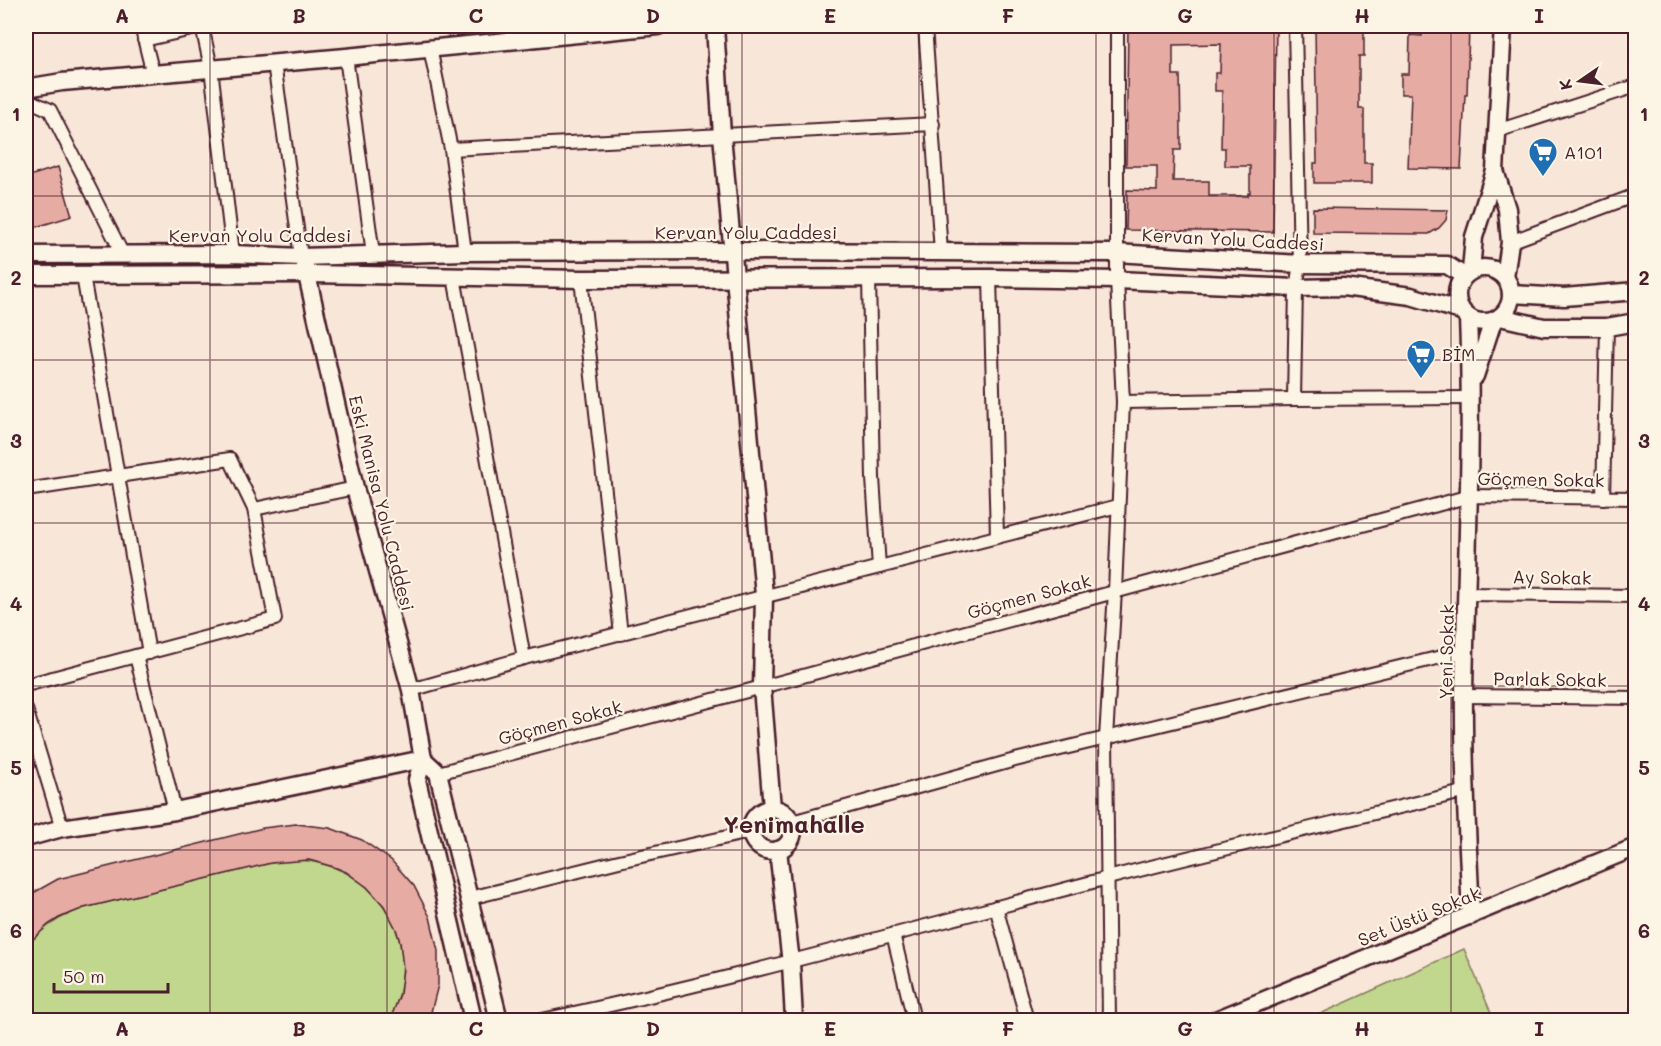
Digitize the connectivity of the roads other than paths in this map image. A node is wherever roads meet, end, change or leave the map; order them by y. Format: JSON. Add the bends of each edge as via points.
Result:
{"nodes":[{"id":1,"x":141,"y":26,"type":"edge"},
{"id":2,"x":203,"y":26,"type":"edge"},
{"id":3,"x":658,"y":26,"type":"edge"},
{"id":4,"x":715,"y":26,"type":"edge"},
{"id":5,"x":925,"y":26,"type":"edge"},
{"id":6,"x":1117,"y":26,"type":"edge"},
{"id":7,"x":1295,"y":26,"type":"edge"},
{"id":8,"x":1503,"y":26,"type":"edge"},
{"id":9,"x":144,"y":40,"type":"junction"},
{"id":10,"x":430,"y":48,"type":"junction"},
{"id":11,"x":346,"y":57,"type":"junction"},
{"id":12,"x":274,"y":63,"type":"junction"},
{"id":13,"x":211,"y":68,"type":"junction"},
{"id":14,"x":153,"y":74,"type":"junction"},
{"id":15,"x":1635,"y":86,"type":"edge"},
{"id":16,"x":26,"y":88,"type":"edge"},
{"id":17,"x":26,"y":99,"type":"edge"},
{"id":18,"x":933,"y":124,"type":"junction"},
{"id":19,"x":1497,"y":131,"type":"junction"},
{"id":20,"x":722,"y":135,"type":"junction"},
{"id":21,"x":451,"y":149,"type":"junction"},
{"id":22,"x":1495,"y":171,"type":"junction"},
{"id":23,"x":1635,"y":195,"type":"edge"},
{"id":24,"x":1510,"y":242,"type":"junction"},
{"id":25,"x":734,"y":251,"type":"junction"},
{"id":26,"x":26,"y":252,"type":"edge"},
{"id":27,"x":465,"y":252,"type":"junction"},
{"id":28,"x":941,"y":252,"type":"junction"},
{"id":29,"x":1116,"y":253,"type":"junction"},
{"id":30,"x":233,"y":254,"type":"junction"},
{"id":31,"x":373,"y":254,"type":"junction"},
{"id":32,"x":123,"y":255,"type":"junction"},
{"id":33,"x":301,"y":256,"type":"junction"},
{"id":34,"x":1300,"y":264,"type":"junction"},
{"id":35,"x":308,"y":274,"type":"junction"},
{"id":36,"x":1467,"y":274,"type":"junction"},
{"id":37,"x":29,"y":275,"type":"edge"},
{"id":38,"x":82,"y":276,"type":"junction"},
{"id":39,"x":454,"y":277,"type":"junction"},
{"id":40,"x":736,"y":278,"type":"junction"},
{"id":41,"x":869,"y":278,"type":"junction"},
{"id":42,"x":990,"y":278,"type":"junction"},
{"id":43,"x":1505,"y":278,"type":"junction"},
{"id":44,"x":581,"y":279,"type":"junction"},
{"id":45,"x":1116,"y":279,"type":"junction"},
{"id":46,"x":1296,"y":288,"type":"junction"},
{"id":47,"x":1635,"y":291,"type":"edge"},
{"id":48,"x":1511,"y":294,"type":"junction"},
{"id":49,"x":1465,"y":314,"type":"junction"},
{"id":50,"x":1497,"y":319,"type":"junction"},
{"id":51,"x":1635,"y":322,"type":"edge"},
{"id":52,"x":1606,"y":327,"type":"junction"},
{"id":53,"x":1471,"y":393,"type":"junction"},
{"id":54,"x":1294,"y":399,"type":"junction"},
{"id":55,"x":1124,"y":402,"type":"junction"},
{"id":56,"x":118,"y":476,"type":"junction"},
{"id":57,"x":355,"y":488,"type":"junction"},
{"id":58,"x":26,"y":490,"type":"edge"},
{"id":59,"x":1470,"y":496,"type":"junction"},
{"id":60,"x":1603,"y":498,"type":"junction"},
{"id":61,"x":1635,"y":498,"type":"edge"},
{"id":62,"x":1118,"y":506,"type":"junction"},
{"id":63,"x":254,"y":510,"type":"junction"},
{"id":64,"x":997,"y":536,"type":"junction"},
{"id":65,"x":879,"y":567,"type":"junction"},
{"id":66,"x":1115,"y":591,"type":"junction"},
{"id":67,"x":1467,"y":594,"type":"junction"},
{"id":68,"x":764,"y":595,"type":"junction"},
{"id":69,"x":1635,"y":596,"type":"edge"},
{"id":70,"x":621,"y":634,"type":"junction"},
{"id":71,"x":1466,"y":651,"type":"junction"},
{"id":72,"x":143,"y":654,"type":"junction"},
{"id":73,"x":524,"y":658,"type":"junction"},
{"id":74,"x":26,"y":685,"type":"edge"},
{"id":75,"x":762,"y":687,"type":"junction"},
{"id":76,"x":411,"y":690,"type":"junction"},
{"id":77,"x":1464,"y":696,"type":"junction"},
{"id":78,"x":1635,"y":698,"type":"edge"},
{"id":79,"x":26,"y":708,"type":"edge"},
{"id":80,"x":1106,"y":738,"type":"junction"},
{"id":81,"x":423,"y":759,"type":"junction"},
{"id":82,"x":438,"y":773,"type":"junction"},
{"id":83,"x":1467,"y":791,"type":"junction"},
{"id":84,"x":772,"y":808,"type":"junction"},
{"id":85,"x":175,"y":811,"type":"junction"},
{"id":86,"x":792,"y":822,"type":"junction"},
{"id":87,"x":62,"y":828,"type":"junction"},
{"id":88,"x":750,"y":832,"type":"junction"},
{"id":89,"x":26,"y":838,"type":"edge"},
{"id":90,"x":1635,"y":847,"type":"edge"},
{"id":91,"x":778,"y":850,"type":"junction"},
{"id":92,"x":1108,"y":878,"type":"junction"},
{"id":93,"x":470,"y":898,"type":"junction"},
{"id":94,"x":996,"y":907,"type":"junction"},
{"id":95,"x":1471,"y":916,"type":"junction"},
{"id":96,"x":893,"y":934,"type":"junction"},
{"id":97,"x":791,"y":963,"type":"junction"},
{"id":98,"x":473,"y":1020,"type":"edge"},
{"id":99,"x":499,"y":1020,"type":"edge"},
{"id":100,"x":542,"y":1020,"type":"edge"},
{"id":101,"x":794,"y":1020,"type":"edge"},
{"id":102,"x":914,"y":1020,"type":"edge"},
{"id":103,"x":1027,"y":1020,"type":"edge"},
{"id":104,"x":1109,"y":1020,"type":"edge"},
{"id":105,"x":1216,"y":1020,"type":"edge"}],
"edges":[{"from":1,"to":9,"type":"street"},
{"from":2,"to":9,"type":"street"},
{"from":2,"to":13,"type":"street"},
{"from":3,"to":10,"type":"main road"},
{"from":4,"to":20,"type":"main road"},
{"from":5,"to":18,"type":"street"},
{"from":6,"to":29,"type":"street"},
{"from":7,"to":34,"type":"street"},
{"from":8,"to":19,"type":"main road"},
{"from":9,"to":14,"type":"street"},
{"from":10,"to":11,"type":"main road"},
{"from":10,"to":21,"type":"street"},
{"from":11,"to":12,"type":"main road"},
{"from":11,"to":31,"type":"street"},
{"from":12,"to":13,"type":"main road"},
{"from":12,"to":33,"type":"street"},
{"from":13,"to":14,"type":"main road"},
{"from":13,"to":30,"type":"street"},
{"from":14,"to":16,"type":"main road"},
{"from":15,"to":19,"type":"street"},
{"from":17,"to":32,"type":"street","via":[[50,110]]},
{"from":18,"to":20,"type":"street"},
{"from":18,"to":28,"type":"street"},
{"from":19,"to":22,"type":"main road"},
{"from":20,"to":21,"type":"street"},
{"from":20,"to":25,"type":"main road"},
{"from":21,"to":27,"type":"street"},
{"from":22,"to":24,"type":"main road","via":[[1507,209]]},
{"from":22,"to":36,"type":"main road"},
{"from":23,"to":24,"type":"street"},
{"from":24,"to":43,"type":"main road"},
{"from":25,"to":27,"type":"main road","name":"Kervan Yolu Caddesi"},
{"from":25,"to":28,"type":"main road","name":"Kervan Yolu Caddesi"},
{"from":25,"to":40,"type":"main road"},
{"from":26,"to":32,"type":"main road","name":"Kervan Yolu Caddesi"},
{"from":26,"to":37,"type":"main road"},
{"from":27,"to":31,"type":"main road","name":"Kervan Yolu Caddesi"},
{"from":28,"to":29,"type":"main road","name":"Kervan Yolu Caddesi"},
{"from":29,"to":34,"type":"main road","name":"Kervan Yolu Caddesi"},
{"from":29,"to":45,"type":"street"},
{"from":30,"to":32,"type":"main road","name":"Kervan Yolu Caddesi"},
{"from":30,"to":33,"type":"main road","name":"Kervan Yolu Caddesi"},
{"from":31,"to":33,"type":"main road","name":"Kervan Yolu Caddesi"},
{"from":33,"to":35,"type":"main road","name":"Eski Manisa Yolu Caddesi"},
{"from":34,"to":36,"type":"main road","name":"Kervan Yolu Caddesi","via":[[1447,265]]},
{"from":34,"to":46,"type":"street"},
{"from":35,"to":38,"type":"main road"},
{"from":35,"to":39,"type":"main road"},
{"from":35,"to":57,"type":"main road","name":"Eski Manisa Yolu Caddesi"},
{"from":36,"to":43,"type":"main road","via":[[1489,268]]},
{"from":36,"to":49,"type":"main road","via":[[1456,293]]},
{"from":37,"to":38,"type":"main road"},
{"from":38,"to":56,"type":"street"},
{"from":39,"to":44,"type":"main road"},
{"from":39,"to":73,"type":"street"},
{"from":40,"to":41,"type":"main road"},
{"from":40,"to":44,"type":"main road"},
{"from":40,"to":68,"type":"main road"},
{"from":41,"to":42,"type":"main road"},
{"from":41,"to":65,"type":"street"},
{"from":42,"to":45,"type":"main road"},
{"from":42,"to":64,"type":"street"},
{"from":43,"to":48,"type":"main road"},
{"from":44,"to":70,"type":"street"},
{"from":45,"to":46,"type":"main road"},
{"from":45,"to":55,"type":"street"},
{"from":46,"to":49,"type":"main road","via":[[1343,288],[1410,296]]},
{"from":46,"to":54,"type":"street"},
{"from":47,"to":48,"type":"main road","via":[[1564,297]]},
{"from":48,"to":50,"type":"main road","via":[[1506,310]]},
{"from":49,"to":50,"type":"main road","via":[[1484,322]]},
{"from":49,"to":53,"type":"main road"},
{"from":50,"to":52,"type":"main road","via":[[1544,327]]},
{"from":50,"to":53,"type":"main road"},
{"from":51,"to":52,"type":"main road"},
{"from":52,"to":60,"type":"street"},
{"from":53,"to":54,"type":"street"},
{"from":53,"to":59,"type":"main road","name":"Yeni Sokak"},
{"from":54,"to":55,"type":"street"},
{"from":55,"to":62,"type":"street"},
{"from":56,"to":58,"type":"street"},
{"from":56,"to":63,"type":"street","via":[[230,459]]},
{"from":56,"to":72,"type":"street"},
{"from":57,"to":63,"type":"street"},
{"from":57,"to":76,"type":"main road","name":"Eski Manisa Yolu Caddesi"},
{"from":59,"to":60,"type":"street","name":"Göçmen Sokak"},
{"from":59,"to":66,"type":"street","name":"Göçmen Sokak"},
{"from":59,"to":67,"type":"main road","name":"Yeni Sokak"},
{"from":60,"to":61,"type":"street","name":"Göçmen Sokak"},
{"from":62,"to":64,"type":"street"},
{"from":62,"to":66,"type":"street"},
{"from":63,"to":72,"type":"street","via":[[275,619]]},
{"from":64,"to":65,"type":"street"},
{"from":65,"to":68,"type":"street"},
{"from":66,"to":75,"type":"street","name":"Göçmen Sokak"},
{"from":66,"to":80,"type":"street"},
{"from":67,"to":69,"type":"street","name":"Ay Sokak"},
{"from":67,"to":71,"type":"main road","name":"Yeni Sokak"},
{"from":68,"to":70,"type":"street"},
{"from":68,"to":75,"type":"main road"},
{"from":70,"to":73,"type":"street"},
{"from":71,"to":77,"type":"main road","name":"Yeni Sokak"},
{"from":71,"to":80,"type":"street"},
{"from":72,"to":74,"type":"street"},
{"from":72,"to":85,"type":"street"},
{"from":73,"to":76,"type":"street"},
{"from":75,"to":82,"type":"street","name":"Göçmen Sokak"},
{"from":75,"to":84,"type":"main road"},
{"from":76,"to":81,"type":"main road","name":"Eski Manisa Yolu Caddesi"},
{"from":77,"to":78,"type":"street","name":"Parlak Sokak"},
{"from":77,"to":83,"type":"main road","name":"Yeni Sokak"},
{"from":79,"to":87,"type":"street"},
{"from":80,"to":86,"type":"street"},
{"from":80,"to":92,"type":"street"},
{"from":81,"to":82,"type":"main road"},
{"from":81,"to":85,"type":"main road"},
{"from":81,"to":98,"type":"main road","name":"Eski Manisa Yolu Caddesi","via":[[417,780]]},
{"from":82,"to":93,"type":"main road"},
{"from":83,"to":92,"type":"street"},
{"from":83,"to":95,"type":"main road","name":"Yeni Sokak"},
{"from":84,"to":86,"type":"main road","via":[[784,812]]},
{"from":84,"to":88,"type":"main road","via":[[753,818]]},
{"from":85,"to":87,"type":"main road"},
{"from":86,"to":91,"type":"main road","via":[[791,839]]},
{"from":87,"to":89,"type":"main road"},
{"from":88,"to":91,"type":"main road","via":[[760,848]]},
{"from":88,"to":93,"type":"street"},
{"from":90,"to":95,"type":"main road","name":"Set Üstü Sokak"},
{"from":91,"to":97,"type":"main road"},
{"from":92,"to":94,"type":"street"},
{"from":92,"to":104,"type":"street"},
{"from":93,"to":99,"type":"main road"},
{"from":94,"to":96,"type":"street"},
{"from":94,"to":103,"type":"street"},
{"from":95,"to":105,"type":"main road","name":"Set Üstü Sokak"},
{"from":96,"to":97,"type":"street"},
{"from":96,"to":102,"type":"street"},
{"from":97,"to":100,"type":"street"},
{"from":97,"to":101,"type":"main road"}]}
